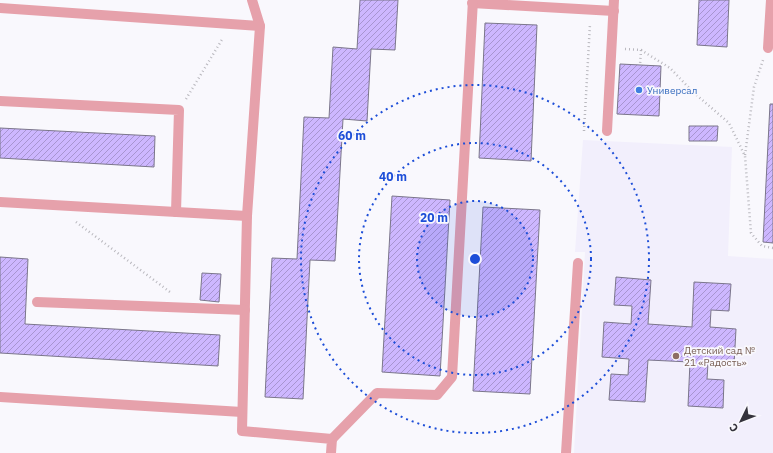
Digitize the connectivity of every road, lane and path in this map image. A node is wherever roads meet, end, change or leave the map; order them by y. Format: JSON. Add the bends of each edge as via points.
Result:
{"nodes":[{"id":1,"x":252,"y":0,"type":"edge"},
{"id":2,"x":614,"y":0,"type":"edge"},
{"id":3,"x":772,"y":0,"type":"edge"},
{"id":4,"x":472,"y":1,"type":"edge"},
{"id":5,"x":0,"y":8,"type":"edge"},
{"id":6,"x":591,"y":10,"type":"junction"},
{"id":7,"x":614,"y":11,"type":"junction"},
{"id":8,"x":231,"y":24,"type":"junction"},
{"id":9,"x":260,"y":26,"type":"junction"},
{"id":10,"x":612,"y":48,"type":"junction"},
{"id":11,"x":768,"y":48,"type":"joint"},
{"id":12,"x":641,"y":50,"type":"junction"},
{"id":13,"x":640,"y":65,"type":"dead end"},
{"id":14,"x":0,"y":102,"type":"edge"},
{"id":15,"x":179,"y":110,"type":"junction"},
{"id":16,"x":584,"y":131,"type":"dead end"},
{"id":17,"x":607,"y":131,"type":"dead end"},
{"id":18,"x":745,"y":156,"type":"junction"},
{"id":19,"x":0,"y":202,"type":"edge"},
{"id":20,"x":54,"y":205,"type":"junction"},
{"id":21,"x":176,"y":212,"type":"junction"},
{"id":22,"x":247,"y":216,"type":"junction"},
{"id":23,"x":773,"y":248,"type":"edge"},
{"id":24,"x":578,"y":263,"type":"dead end"},
{"id":25,"x":37,"y":302,"type":"dead end"},
{"id":26,"x":191,"y":308,"type":"junction"},
{"id":27,"x":245,"y":310,"type":"junction"},
{"id":28,"x":0,"y":397,"type":"edge"},
{"id":29,"x":242,"y":412,"type":"junction"},
{"id":30,"x":332,"y":439,"type":"junction"},
{"id":31,"x":331,"y":453,"type":"edge"},
{"id":32,"x":566,"y":453,"type":"edge"}],
"edges":[{"from":1,"to":9,"type":"lane"},
{"from":2,"to":7,"type":"lane"},
{"from":3,"to":11,"type":"lane"},
{"from":4,"to":6,"type":"lane"},
{"from":4,"to":30,"type":"lane","via":[[452,377],[437,395],[377,393]]},
{"from":5,"to":8,"type":"lane"},
{"from":6,"to":7,"type":"lane"},
{"from":6,"to":16,"type":"path"},
{"from":7,"to":10,"type":"lane"},
{"from":8,"to":9,"type":"lane"},
{"from":8,"to":15,"type":"path"},
{"from":9,"to":22,"type":"lane"},
{"from":10,"to":12,"type":"path"},
{"from":10,"to":17,"type":"lane"},
{"from":11,"to":18,"type":"path","via":[[754,87]]},
{"from":12,"to":13,"type":"path"},
{"from":12,"to":18,"type":"path","via":[[670,68],[729,123]]},
{"from":14,"to":15,"type":"lane"},
{"from":15,"to":21,"type":"lane"},
{"from":18,"to":23,"type":"path","via":[[751,233],[762,246]]},
{"from":19,"to":20,"type":"lane"},
{"from":20,"to":21,"type":"lane"},
{"from":20,"to":26,"type":"path"},
{"from":21,"to":22,"type":"lane"},
{"from":22,"to":27,"type":"lane"},
{"from":24,"to":32,"type":"lane"},
{"from":25,"to":26,"type":"lane"},
{"from":26,"to":27,"type":"lane"},
{"from":27,"to":29,"type":"lane"},
{"from":28,"to":29,"type":"lane"},
{"from":29,"to":30,"type":"lane","via":[[242,431]]},
{"from":30,"to":31,"type":"lane"}]}
